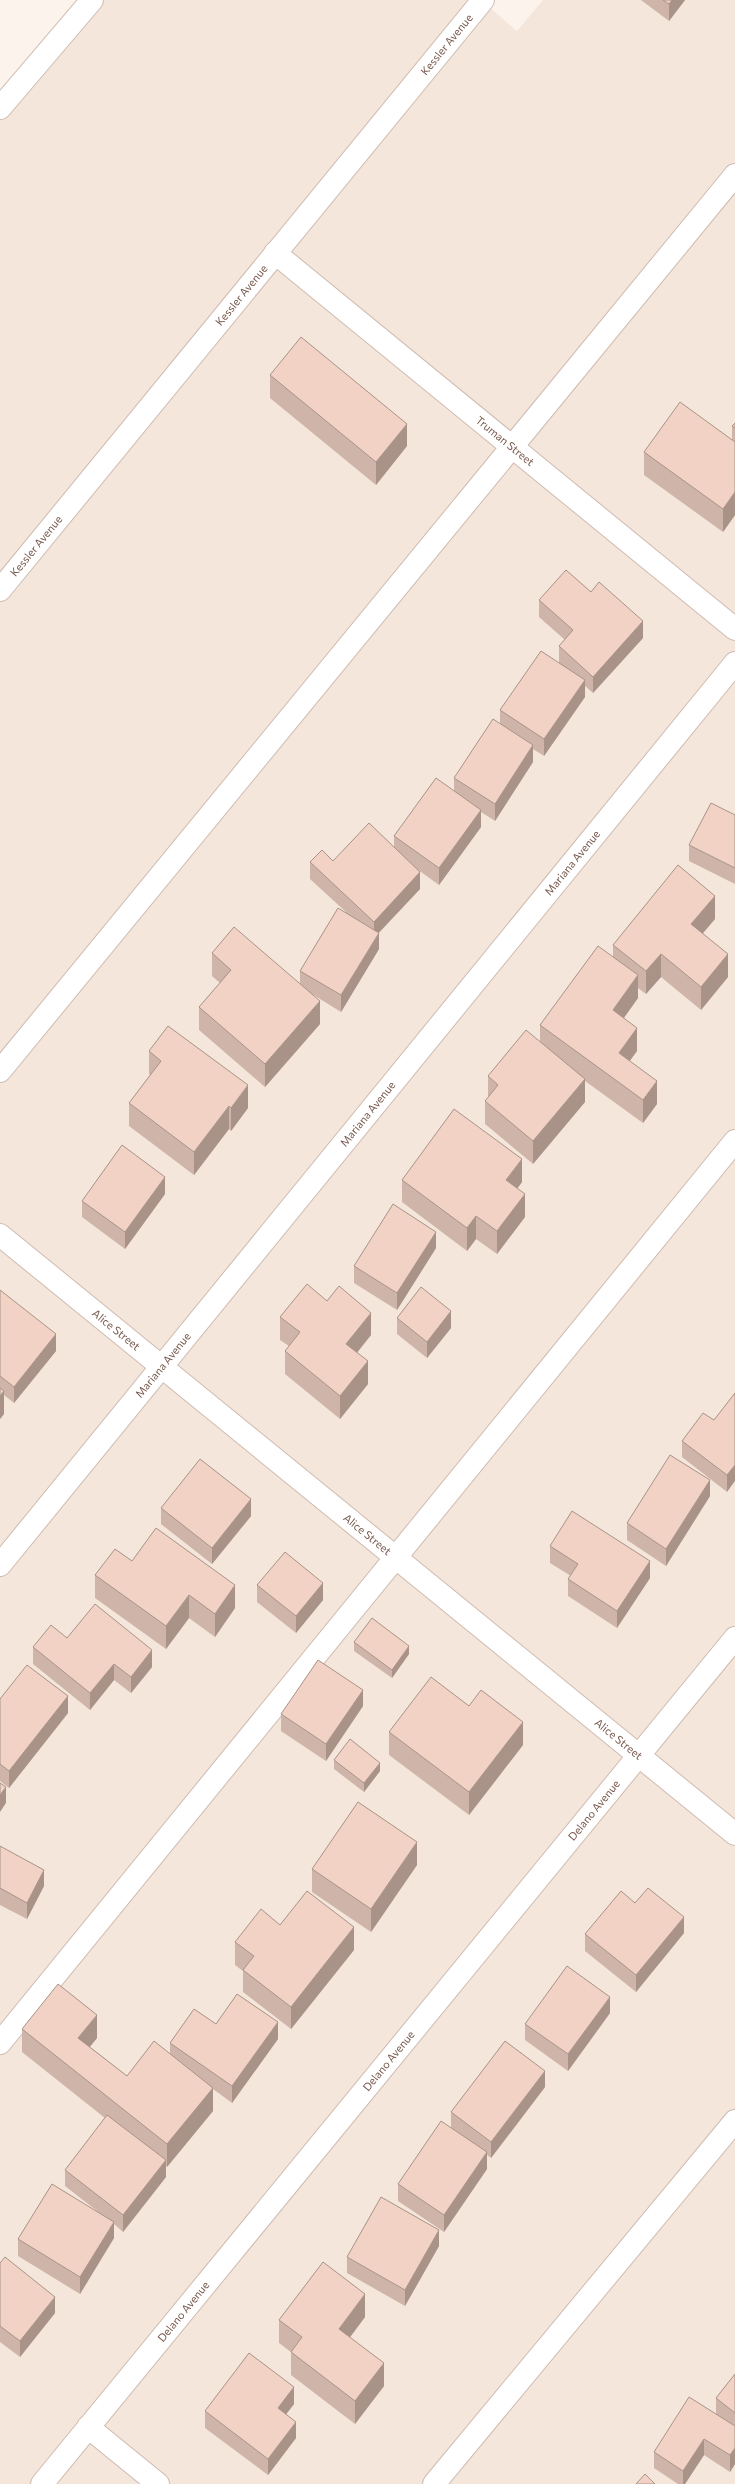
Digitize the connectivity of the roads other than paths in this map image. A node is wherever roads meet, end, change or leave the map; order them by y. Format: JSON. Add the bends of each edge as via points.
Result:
{"nodes":[{"id":1,"x":92,"y":0,"type":"edge"},
{"id":2,"x":482,"y":0,"type":"edge"},
{"id":3,"x":0,"y":108,"type":"edge"},
{"id":4,"x":735,"y":175,"type":"edge"},
{"id":5,"x":275,"y":253,"type":"junction"},
{"id":6,"x":511,"y":446,"type":"junction"},
{"id":7,"x":0,"y":590,"type":"edge"},
{"id":8,"x":735,"y":629,"type":"edge"},
{"id":9,"x":735,"y":663,"type":"edge"},
{"id":10,"x":0,"y":1071,"type":"edge"},
{"id":11,"x":735,"y":1141,"type":"edge"},
{"id":12,"x":0,"y":1235,"type":"edge"},
{"id":13,"x":162,"y":1367,"type":"junction"},
{"id":14,"x":395,"y":1557,"type":"junction"},
{"id":15,"x":0,"y":1565,"type":"edge"},
{"id":16,"x":735,"y":1638,"type":"edge"},
{"id":17,"x":639,"y":1755,"type":"junction"},
{"id":18,"x":735,"y":1834,"type":"edge"},
{"id":19,"x":0,"y":2043,"type":"edge"},
{"id":20,"x":735,"y":2121,"type":"edge"},
{"id":21,"x":88,"y":2427,"type":"junction"},
{"id":22,"x":42,"y":2484,"type":"edge"},
{"id":23,"x":158,"y":2484,"type":"edge"},
{"id":24,"x":434,"y":2484,"type":"edge"}],
"edges":[{"from":1,"to":3,"type":"street"},
{"from":2,"to":5,"type":"street","name":"Kessler Avenue"},
{"from":4,"to":6,"type":"street"},
{"from":5,"to":6,"type":"street","name":"Truman Street"},
{"from":5,"to":7,"type":"street","name":"Kessler Avenue"},
{"from":6,"to":8,"type":"street","name":"Truman Street"},
{"from":6,"to":10,"type":"street"},
{"from":9,"to":13,"type":"street","name":"Mariana Avenue"},
{"from":11,"to":14,"type":"street"},
{"from":12,"to":13,"type":"street","name":"Alice Street"},
{"from":13,"to":14,"type":"street","name":"Alice Street"},
{"from":13,"to":15,"type":"street","name":"Mariana Avenue"},
{"from":14,"to":17,"type":"street","name":"Alice Street"},
{"from":14,"to":19,"type":"street"},
{"from":16,"to":17,"type":"street","name":"Delano Avenue"},
{"from":17,"to":18,"type":"street","name":"Alice Street"},
{"from":17,"to":21,"type":"street","name":"Delano Avenue"},
{"from":20,"to":24,"type":"street"},
{"from":21,"to":22,"type":"street","name":"Delano Avenue"},
{"from":21,"to":23,"type":"street"}]}
